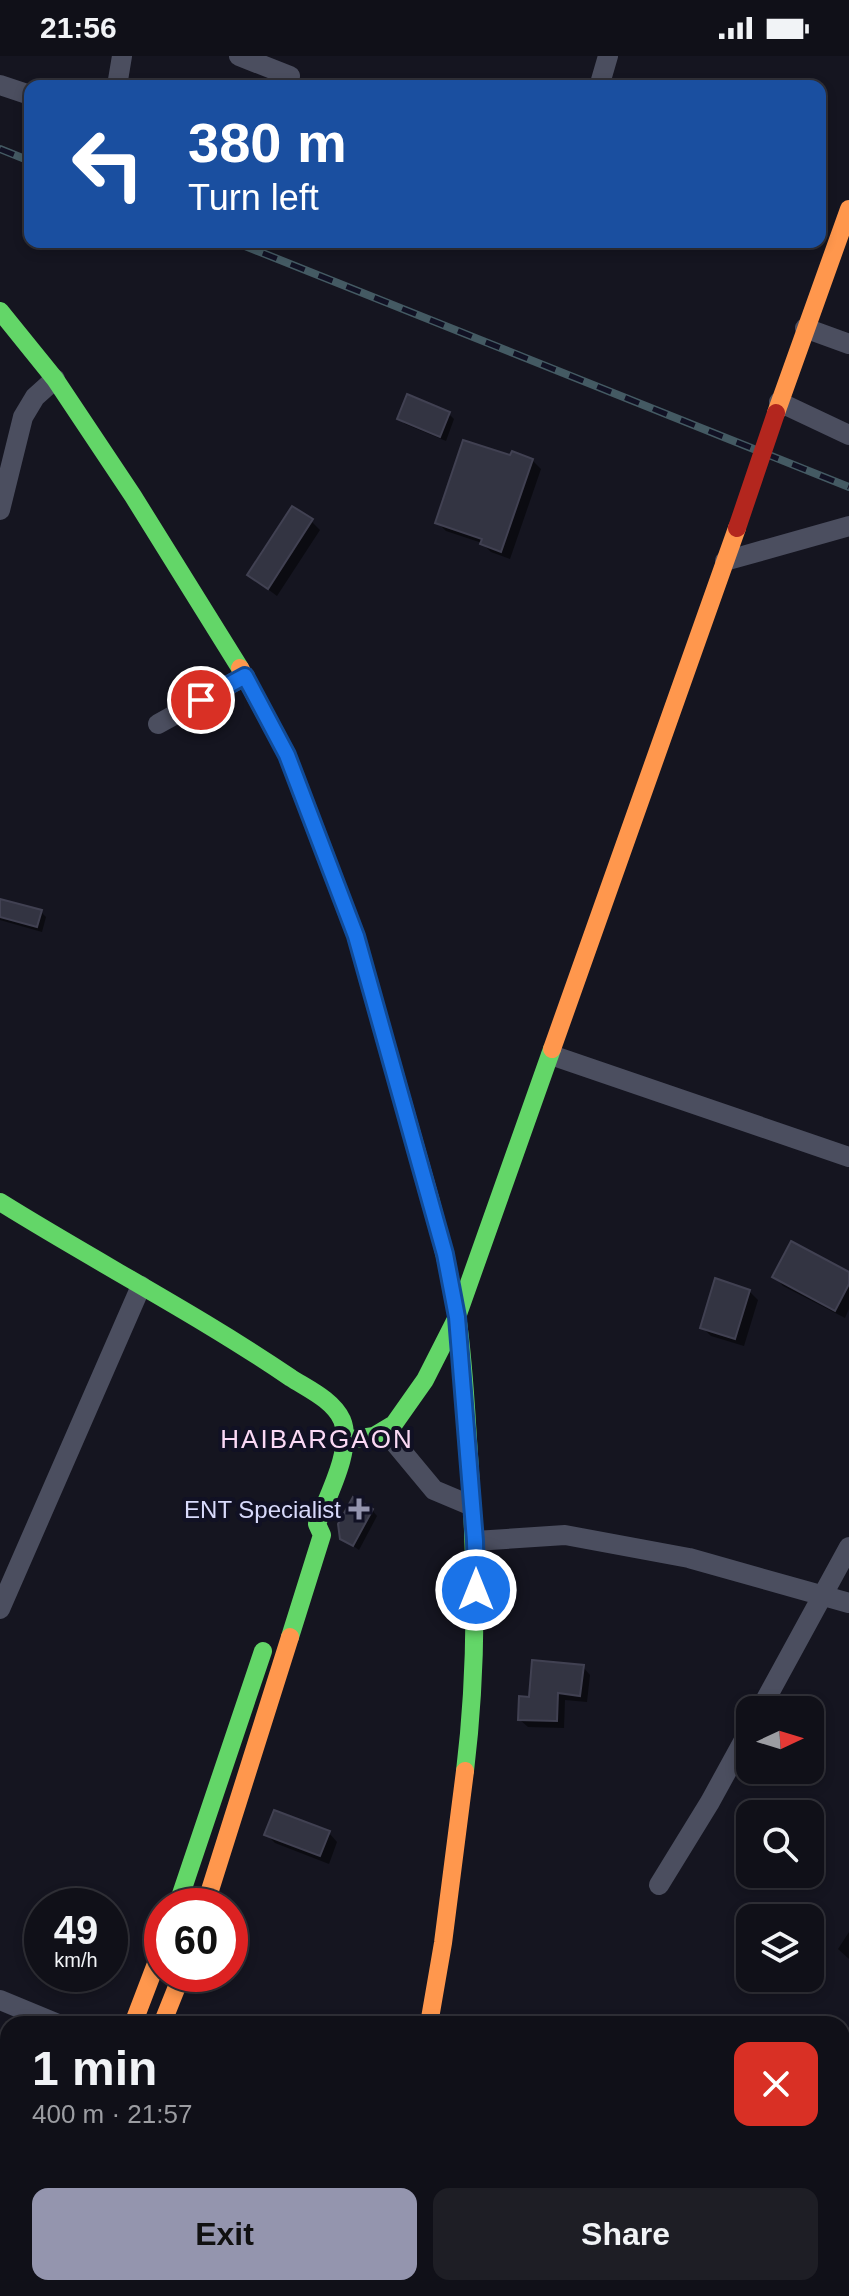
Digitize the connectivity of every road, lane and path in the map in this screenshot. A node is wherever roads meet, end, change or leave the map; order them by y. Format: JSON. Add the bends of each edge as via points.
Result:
{"nodes":[{"id":1,"x":122,"y":56,"type":"edge"},
{"id":2,"x":239,"y":56,"type":"edge"},
{"id":3,"x":608,"y":56,"type":"edge"},
{"id":4,"x":290,"y":76,"type":"dead end"},
{"id":5,"x":118,"y":80,"type":"edge"},
{"id":6,"x":601,"y":80,"type":"dead end"},
{"id":7,"x":0,"y":85,"type":"edge"},
{"id":8,"x":24,"y":93,"type":"edge"},
{"id":9,"x":849,"y":209,"type":"edge"},
{"id":10,"x":3,"y":321,"type":"edge"},
{"id":11,"x":805,"y":328,"type":"junction"},
{"id":12,"x":849,"y":344,"type":"edge"},
{"id":13,"x":55,"y":379,"type":"junction"},
{"id":14,"x":777,"y":407,"type":"junction"},
{"id":15,"x":849,"y":435,"type":"edge"},
{"id":16,"x":0,"y":510,"type":"edge"},
{"id":17,"x":849,"y":526,"type":"edge"},
{"id":18,"x":725,"y":561,"type":"junction"},
{"id":19,"x":245,"y":676,"type":"junction"},
{"id":20,"x":158,"y":724,"type":"dead end"},
{"id":21,"x":551,"y":1055,"type":"junction"},
{"id":22,"x":849,"y":1157,"type":"edge"},
{"id":23,"x":0,"y":1202,"type":"edge"},
{"id":24,"x":141,"y":1286,"type":"junction"},
{"id":25,"x":457,"y":1317,"type":"junction"},
{"id":26,"x":385,"y":1431,"type":"junction"},
{"id":27,"x":347,"y":1440,"type":"junction"},
{"id":28,"x":472,"y":1506,"type":"junction"},
{"id":29,"x":317,"y":1524,"type":"junction"},
{"id":30,"x":300,"y":1541,"type":"dead end"},
{"id":31,"x":475,"y":1541,"type":"junction"},
{"id":32,"x":849,"y":1547,"type":"edge"},
{"id":33,"x":823,"y":1596,"type":"junction"},
{"id":34,"x":849,"y":1603,"type":"edge"},
{"id":35,"x":0,"y":1609,"type":"edge"},
{"id":36,"x":271,"y":1629,"type":"dead end"},
{"id":37,"x":768,"y":1696,"type":"edge"},
{"id":38,"x":736,"y":1755,"type":"edge"},
{"id":39,"x":659,"y":1885,"type":"dead end"},
{"id":40,"x":183,"y":1888,"type":"edge"},
{"id":41,"x":211,"y":1888,"type":"edge"},
{"id":42,"x":145,"y":1992,"type":"edge"},
{"id":43,"x":175,"y":1992,"type":"edge"},
{"id":44,"x":0,"y":2000,"type":"edge"},
{"id":45,"x":39,"y":2016,"type":"edge"},
{"id":46,"x":136,"y":2016,"type":"edge"},
{"id":47,"x":165,"y":2016,"type":"edge"},
{"id":48,"x":430,"y":2016,"type":"edge"}],
"edges":[{"from":1,"to":5,"type":"street"},
{"from":2,"to":4,"type":"street"},
{"from":3,"to":6,"type":"street"},
{"from":7,"to":8,"type":"street"},
{"from":9,"to":11,"type":"main road"},
{"from":10,"to":13,"type":"main road"},
{"from":11,"to":12,"type":"street"},
{"from":11,"to":14,"type":"main road"},
{"from":13,"to":16,"type":"street","via":[[23,417]]},
{"from":13,"to":19,"type":"main road"},
{"from":14,"to":15,"type":"street"},
{"from":14,"to":18,"type":"main road","bridge":true},
{"from":17,"to":18,"type":"street"},
{"from":18,"to":21,"type":"main road"},
{"from":19,"to":20,"type":"street"},
{"from":19,"to":25,"type":"main road","via":[[287,755],[356,936],[430,1198]]},
{"from":21,"to":22,"type":"street"},
{"from":21,"to":25,"type":"main road"},
{"from":23,"to":24,"type":"main road"},
{"from":24,"to":27,"type":"main road","via":[[255,1352],[326,1401],[342,1419]]},
{"from":24,"to":35,"type":"street"},
{"from":25,"to":26,"type":"main road","via":[[408,1407]]},
{"from":25,"to":28,"type":"main road"},
{"from":26,"to":27,"type":"main road"},
{"from":26,"to":28,"type":"street","via":[[434,1490]]},
{"from":27,"to":29,"type":"main road"},
{"from":28,"to":31,"type":"main road"},
{"from":29,"to":30,"type":"main road","via":[[305,1527]]},
{"from":29,"to":41,"type":"main road","via":[[322,1535]]},
{"from":31,"to":33,"type":"street","via":[[565,1535],[689,1558]]},
{"from":31,"to":48,"type":"main road","via":[[471,1722]]},
{"from":32,"to":33,"type":"street"},
{"from":33,"to":34,"type":"street"},
{"from":33,"to":37,"type":"street"},
{"from":36,"to":40,"type":"main road"},
{"from":38,"to":39,"type":"street"},
{"from":42,"to":46,"type":"main road"},
{"from":43,"to":47,"type":"main road"},
{"from":44,"to":45,"type":"street"}]}
